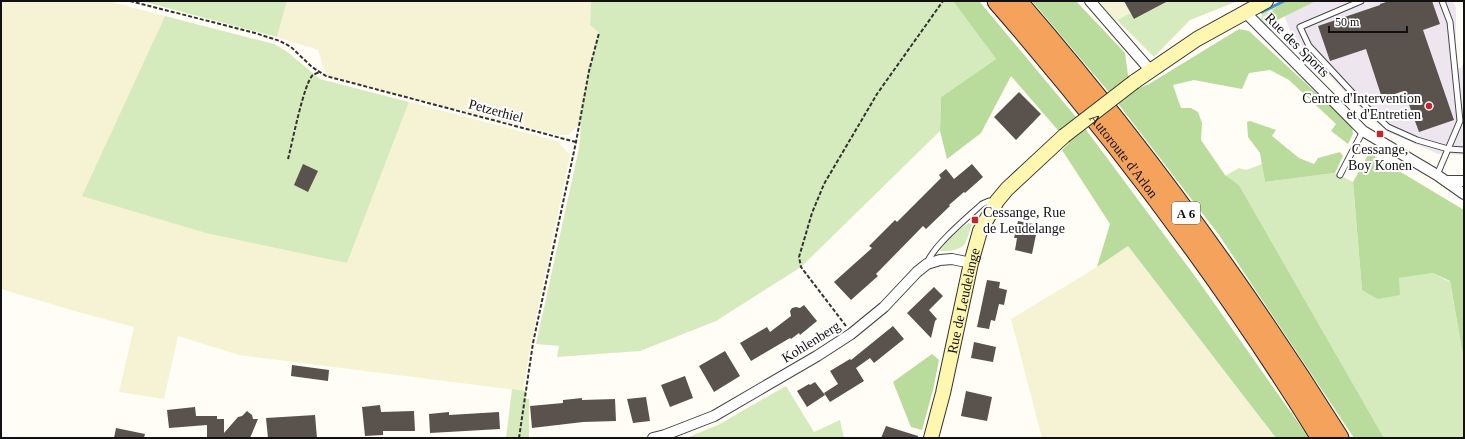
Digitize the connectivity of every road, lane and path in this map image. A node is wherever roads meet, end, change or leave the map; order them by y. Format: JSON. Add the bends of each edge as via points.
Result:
{"nodes":[{"id":1,"x":130,"y":1,"type":"edge"},
{"id":2,"x":943,"y":1,"type":"edge"},
{"id":3,"x":997,"y":1,"type":"edge"},
{"id":4,"x":1017,"y":1,"type":"edge"},
{"id":5,"x":1090,"y":1,"type":"edge"},
{"id":6,"x":1266,"y":1,"type":"edge"},
{"id":7,"x":1360,"y":1,"type":"edge"},
{"id":8,"x":1442,"y":1,"type":"edge"},
{"id":9,"x":1245,"y":12,"type":"junction"},
{"id":10,"x":599,"y":33,"type":"dead end"},
{"id":11,"x":1150,"y":70,"type":"junction"},
{"id":12,"x":319,"y":72,"type":"junction"},
{"id":13,"x":1363,"y":130,"type":"junction"},
{"id":14,"x":576,"y":142,"type":"junction"},
{"id":15,"x":1448,"y":149,"type":"junction"},
{"id":16,"x":1464,"y":150,"type":"edge"},
{"id":17,"x":288,"y":159,"type":"dead end"},
{"id":18,"x":1340,"y":175,"type":"dead end"},
{"id":19,"x":1442,"y":178,"type":"junction"},
{"id":20,"x":1464,"y":181,"type":"edge"},
{"id":21,"x":1464,"y":194,"type":"edge"},
{"id":22,"x":997,"y":201,"type":"junction"},
{"id":23,"x":971,"y":263,"type":"junction"},
{"id":24,"x":927,"y":264,"type":"junction"},
{"id":25,"x":851,"y":334,"type":"junction"},
{"id":26,"x":519,"y":438,"type":"edge"},
{"id":27,"x":653,"y":438,"type":"edge"},
{"id":28,"x":931,"y":438,"type":"edge"},
{"id":29,"x":1321,"y":438,"type":"edge"},
{"id":30,"x":1339,"y":438,"type":"edge"}],
"edges":[{"from":1,"to":12,"type":"path","name":"Petzerhiel","via":[[280,40]]},
{"from":2,"to":25,"type":"path","via":[[877,94],[824,184],[799,257],[801,267]]},
{"from":3,"to":29,"type":"highway","name":"Autoroute d'Arlon","number":"A 6","via":[[1035,44],[1186,238]]},
{"from":4,"to":30,"type":"highway","name":"Autoroute d'Arlon","number":"A 6","via":[[1130,138],[1203,236],[1267,327]]},
{"from":5,"to":11,"type":"street"},
{"from":6,"to":9,"type":"main road","name":"Rue de Leudelange"},
{"from":7,"to":15,"type":"lane","via":[[1300,27],[1309,46],[1388,127],[1417,140]]},
{"from":8,"to":15,"type":"lane","via":[[1450,22],[1460,121]]},
{"from":9,"to":11,"type":"main road","name":"Rue de Leudelange"},
{"from":9,"to":13,"type":"street","name":"Rue des Sports"},
{"from":10,"to":14,"type":"path"},
{"from":11,"to":22,"type":"main road","name":"Rue de Leudelange","bridge":true,"via":[[1064,136]]},
{"from":12,"to":14,"type":"path","name":"Petzerhiel","via":[[326,76]]},
{"from":12,"to":17,"type":"path","via":[[310,79],[304,95]]},
{"from":13,"to":18,"type":"lane"},
{"from":13,"to":19,"type":"street","name":"Rue des Sports"},
{"from":14,"to":26,"type":"path","via":[[533,344]]},
{"from":15,"to":16,"type":"lane"},
{"from":15,"to":19,"type":"lane"},
{"from":19,"to":20,"type":"street"},
{"from":19,"to":21,"type":"street","name":"Rue des Sports"},
{"from":22,"to":23,"type":"main road","name":"Rue de Leudelange","via":[[980,231]]},
{"from":22,"to":24,"type":"lane","via":[[982,204],[936,249]]},
{"from":23,"to":24,"type":"street","via":[[952,259]]},
{"from":23,"to":28,"type":"main road","name":"Rue de Leudelange"},
{"from":24,"to":25,"type":"street","name":"Kohlenberg","via":[[884,307]]},
{"from":25,"to":27,"type":"street","name":"Kohlenberg","via":[[714,416]]}]}
